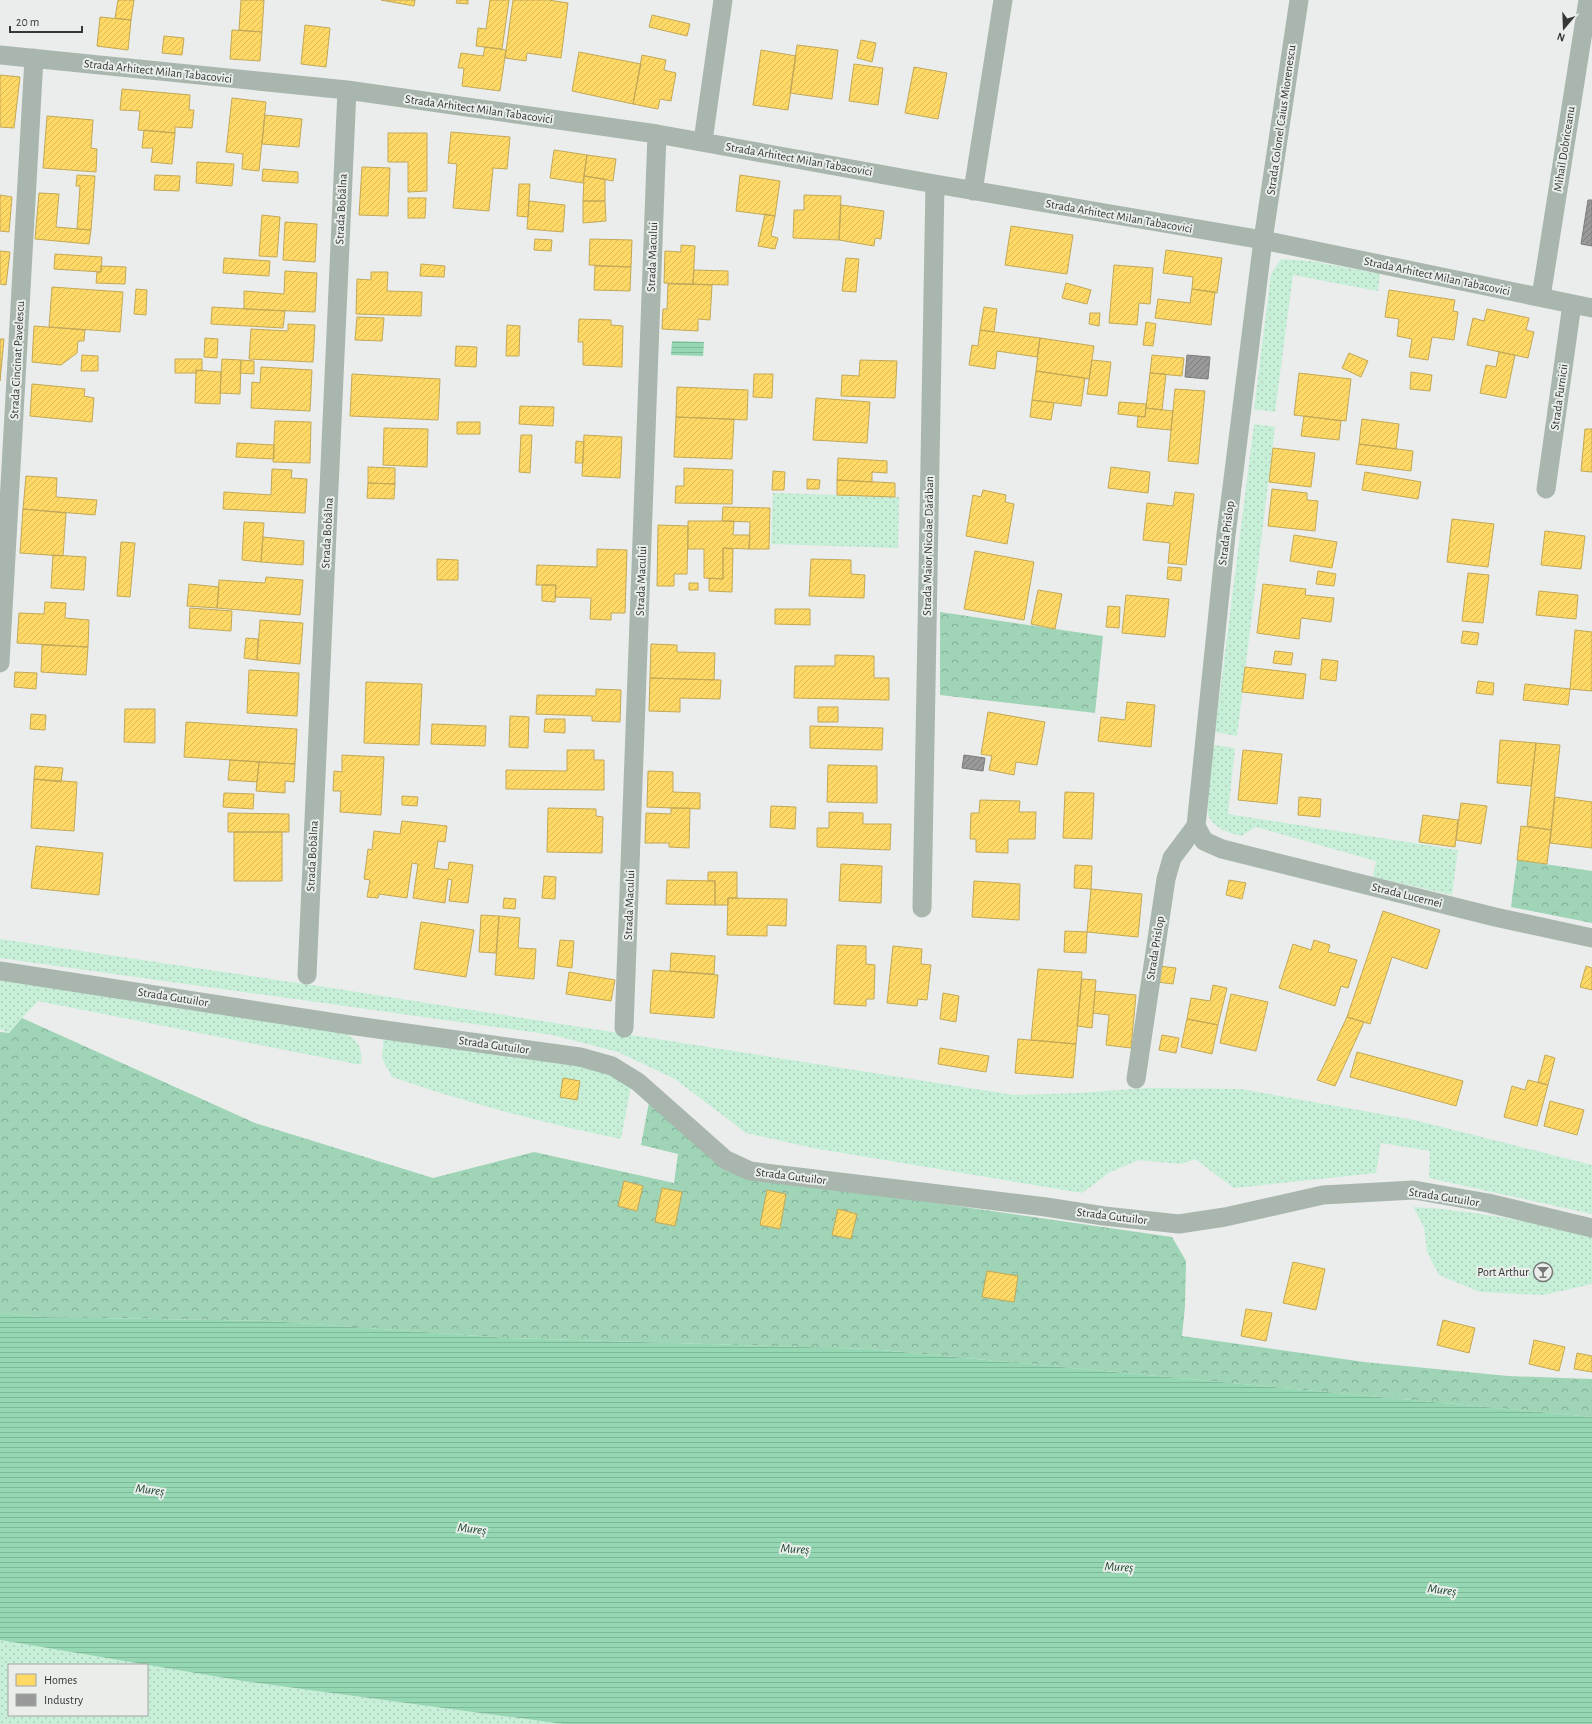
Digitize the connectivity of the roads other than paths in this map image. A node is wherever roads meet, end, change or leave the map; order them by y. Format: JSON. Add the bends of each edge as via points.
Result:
{"nodes":[{"id":1,"x":723,"y":0,"type":"edge"},
{"id":2,"x":1003,"y":0,"type":"edge"},
{"id":3,"x":1299,"y":0,"type":"edge"},
{"id":4,"x":1588,"y":0,"type":"edge"},
{"id":5,"x":0,"y":55,"type":"edge"},
{"id":6,"x":34,"y":58,"type":"junction"},
{"id":7,"x":347,"y":90,"type":"junction"},
{"id":8,"x":657,"y":134,"type":"junction"},
{"id":9,"x":703,"y":141,"type":"junction"},
{"id":10,"x":935,"y":184,"type":"junction"},
{"id":11,"x":973,"y":191,"type":"junction"},
{"id":12,"x":1263,"y":240,"type":"junction"},
{"id":13,"x":1541,"y":297,"type":"junction"},
{"id":14,"x":1572,"y":304,"type":"junction"},
{"id":15,"x":1592,"y":308,"type":"edge"},
{"id":16,"x":1546,"y":489,"type":"dead end"},
{"id":17,"x":0,"y":663,"type":"edge"},
{"id":18,"x":1196,"y":826,"type":"junction"},
{"id":19,"x":922,"y":908,"type":"dead end"},
{"id":20,"x":1592,"y":938,"type":"edge"},
{"id":21,"x":0,"y":971,"type":"edge"},
{"id":22,"x":306,"y":975,"type":"dead end"},
{"id":23,"x":624,"y":1028,"type":"dead end"},
{"id":24,"x":1136,"y":1079,"type":"dead end"},
{"id":25,"x":1592,"y":1228,"type":"edge"}],
"edges":[{"from":1,"to":9,"type":"street"},
{"from":2,"to":11,"type":"street"},
{"from":3,"to":12,"type":"street","name":"Strada Colonel Caius Miorenescu"},
{"from":4,"to":13,"type":"street","name":"Mihail Dobriceanu"},
{"from":5,"to":6,"type":"street","name":"Strada Arhitect Milan Tabacovici"},
{"from":6,"to":7,"type":"street","name":"Strada Arhitect Milan Tabacovici"},
{"from":6,"to":17,"type":"street","name":"Strada Cincinat Pavelescu"},
{"from":7,"to":8,"type":"street","name":"Strada Arhitect Milan Tabacovici"},
{"from":7,"to":22,"type":"street","name":"Strada Bobâlna"},
{"from":8,"to":9,"type":"street","name":"Strada Arhitect Milan Tabacovici"},
{"from":8,"to":23,"type":"street","name":"Strada Macului"},
{"from":9,"to":10,"type":"street","name":"Strada Arhitect Milan Tabacovici"},
{"from":10,"to":11,"type":"street","name":"Strada Arhitect Milan Tabacovici"},
{"from":10,"to":19,"type":"street","name":"Strada Maior Nicolae Dărăban"},
{"from":11,"to":12,"type":"street","name":"Strada Arhitect Milan Tabacovici"},
{"from":12,"to":13,"type":"street","name":"Strada Arhitect Milan Tabacovici"},
{"from":12,"to":18,"type":"street","name":"Strada Prislop","via":[[1225,543]]},
{"from":13,"to":14,"type":"street","name":"Strada Arhitect Milan Tabacovici"},
{"from":14,"to":15,"type":"street","name":"Strada Arhitect Milan Tabacovici"},
{"from":14,"to":16,"type":"street","name":"Strada Furnicii"},
{"from":18,"to":20,"type":"street","name":"Strada Lucernei","via":[[1204,841],[1222,848],[1495,917]]},
{"from":18,"to":24,"type":"street","name":"Strada Prislop","via":[[1172,858],[1166,879]]},
{"from":21,"to":25,"type":"street","name":"Strada Gutuilor","via":[[349,1025],[580,1057],[612,1066],[638,1082],[726,1160],[750,1171],[1179,1224],[1225,1217],[1323,1194],[1414,1190],[1488,1203]]}]}
